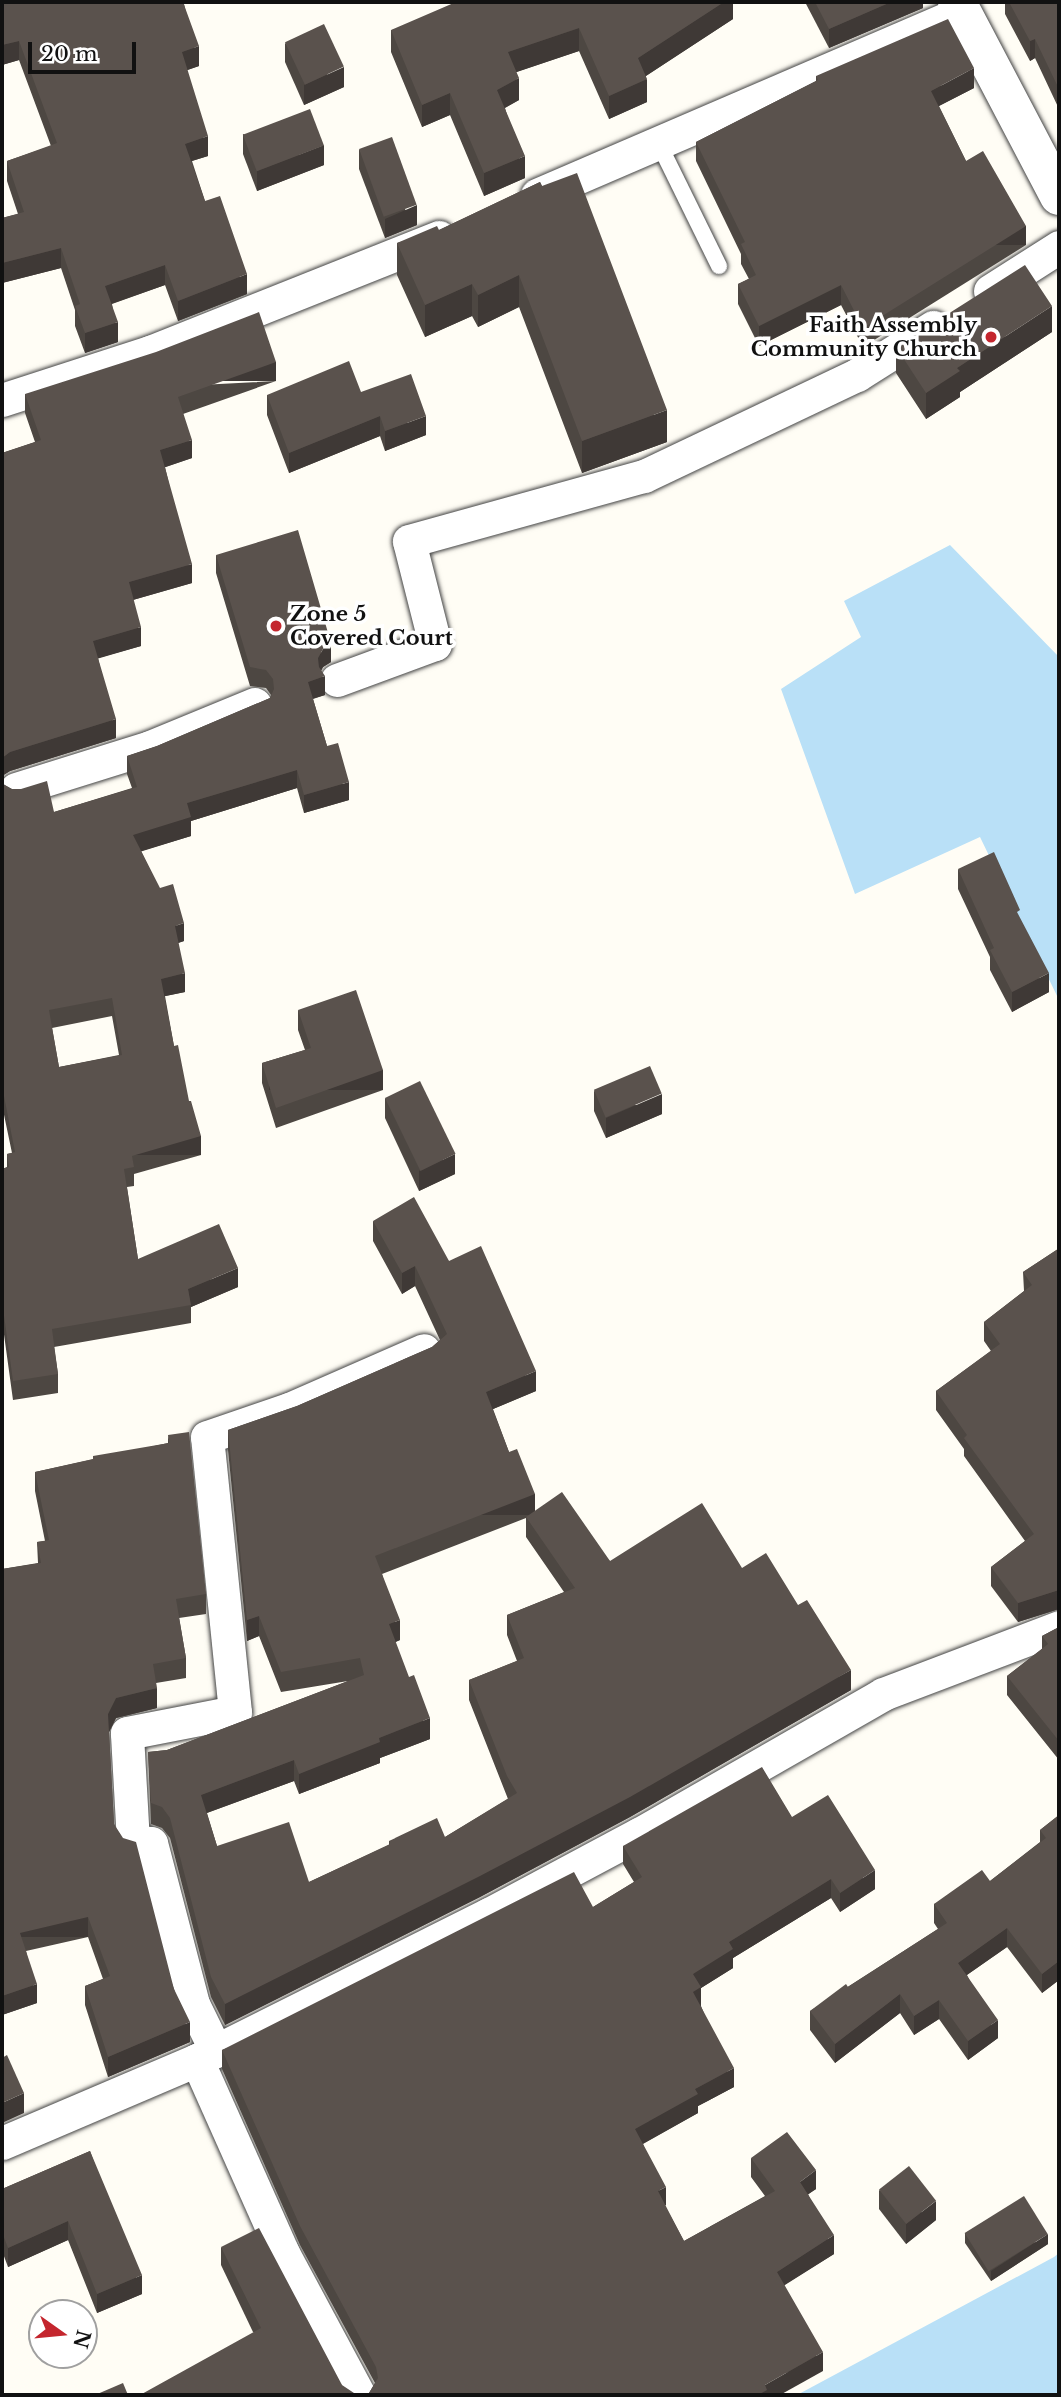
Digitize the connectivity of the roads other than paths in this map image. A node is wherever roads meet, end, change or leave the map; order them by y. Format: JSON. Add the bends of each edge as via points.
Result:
{"nodes":[{"id":1,"x":960,"y":7,"type":"edge"},
{"id":2,"x":659,"y":144,"type":"junction"},
{"id":3,"x":1059,"y":196,"type":"edge"},
{"id":4,"x":505,"y":209,"type":"edge"},
{"id":5,"x":467,"y":225,"type":"edge"},
{"id":6,"x":1059,"y":247,"type":"edge"},
{"id":7,"x":719,"y":266,"type":"dead end"},
{"id":8,"x":2,"y":400,"type":"edge"},
{"id":9,"x":337,"y":680,"type":"dead end"},
{"id":10,"x":255,"y":704,"type":"edge"},
{"id":11,"x":16,"y":789,"type":"edge"},
{"id":12,"x":424,"y":1350,"type":"edge"},
{"id":13,"x":1059,"y":1627,"type":"edge"},
{"id":14,"x":206,"y":2055,"type":"junction"},
{"id":15,"x":2,"y":2143,"type":"edge"},
{"id":16,"x":359,"y":2395,"type":"edge"}],
"edges":[{"from":1,"to":2,"type":"street"},
{"from":1,"to":3,"type":"street"},
{"from":2,"to":4,"type":"street"},
{"from":2,"to":7,"type":"lane"},
{"from":5,"to":8,"type":"street","via":[[150,352]]},
{"from":6,"to":9,"type":"street","via":[[857,375],[644,476],[410,541],[435,644]]},
{"from":10,"to":11,"type":"street","via":[[149,747]]},
{"from":12,"to":14,"type":"street","via":[[289,1409],[207,1437],[235,1712],[127,1732],[133,1842],[151,1843]]},
{"from":13,"to":14,"type":"street","via":[[883,1694],[489,1914]]},
{"from":14,"to":15,"type":"street"},
{"from":14,"to":16,"type":"street","via":[[283,2253]]}]}
